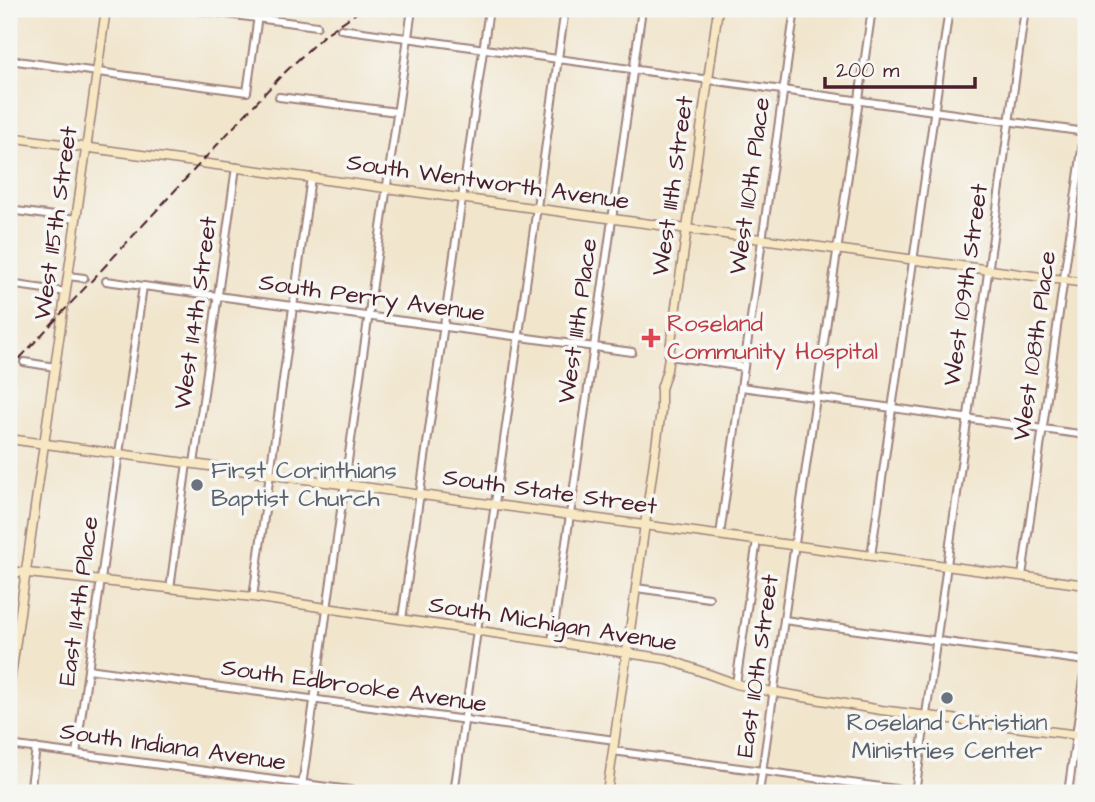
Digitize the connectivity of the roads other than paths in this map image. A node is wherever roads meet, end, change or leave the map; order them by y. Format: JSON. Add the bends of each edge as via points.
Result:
{"nodes":[{"id":1,"x":106,"y":9,"type":"edge"},
{"id":2,"x":188,"y":9,"type":"edge"},
{"id":3,"x":259,"y":9,"type":"edge"},
{"id":4,"x":412,"y":9,"type":"edge"},
{"id":5,"x":489,"y":9,"type":"edge"},
{"id":6,"x":565,"y":9,"type":"edge"},
{"id":7,"x":642,"y":9,"type":"edge"},
{"id":8,"x":718,"y":9,"type":"edge"},
{"id":9,"x":795,"y":9,"type":"edge"},
{"id":10,"x":872,"y":9,"type":"edge"},
{"id":11,"x":949,"y":9,"type":"edge"},
{"id":12,"x":1025,"y":9,"type":"edge"},
{"id":13,"x":258,"y":18,"type":"junction"},
{"id":14,"x":317,"y":26,"type":"dead end"},
{"id":15,"x":341,"y":29,"type":"dead end"},
{"id":16,"x":408,"y":38,"type":"junction"},
{"id":17,"x":483,"y":48,"type":"junction"},
{"id":18,"x":558,"y":58,"type":"junction"},
{"id":19,"x":9,"y":60,"type":"edge"},
{"id":20,"x":633,"y":68,"type":"junction"},
{"id":21,"x":97,"y":72,"type":"junction"},
{"id":22,"x":708,"y":79,"type":"junction"},
{"id":23,"x":784,"y":90,"type":"junction"},
{"id":24,"x":279,"y":97,"type":"dead end"},
{"id":25,"x":859,"y":101,"type":"junction"},
{"id":26,"x":934,"y":111,"type":"junction"},
{"id":27,"x":397,"y":112,"type":"junction"},
{"id":28,"x":1009,"y":121,"type":"junction"},
{"id":29,"x":1086,"y":121,"type":"edge"},
{"id":30,"x":1085,"y":132,"type":"edge"},
{"id":31,"x":9,"y":137,"type":"edge"},
{"id":32,"x":86,"y":147,"type":"junction"},
{"id":33,"x":236,"y":167,"type":"junction"},
{"id":34,"x":312,"y":177,"type":"junction"},
{"id":35,"x":386,"y":187,"type":"junction"},
{"id":36,"x":462,"y":198,"type":"junction"},
{"id":37,"x":537,"y":208,"type":"junction"},
{"id":38,"x":9,"y":210,"type":"edge"},
{"id":39,"x":612,"y":218,"type":"junction"},
{"id":40,"x":76,"y":219,"type":"junction"},
{"id":41,"x":687,"y":228,"type":"junction"},
{"id":42,"x":762,"y":238,"type":"junction"},
{"id":43,"x":838,"y":248,"type":"junction"},
{"id":44,"x":913,"y":259,"type":"junction"},
{"id":45,"x":988,"y":270,"type":"junction"},
{"id":46,"x":68,"y":276,"type":"junction"},
{"id":47,"x":84,"y":278,"type":"dead end"},
{"id":48,"x":1064,"y":280,"type":"junction"},
{"id":49,"x":106,"y":281,"type":"dead end"},
{"id":50,"x":1086,"y":283,"type":"edge"},
{"id":51,"x":9,"y":284,"type":"edge"},
{"id":52,"x":143,"y":286,"type":"junction"},
{"id":53,"x":66,"y":292,"type":"junction"},
{"id":54,"x":218,"y":296,"type":"junction"},
{"id":55,"x":293,"y":306,"type":"junction"},
{"id":56,"x":368,"y":317,"type":"junction"},
{"id":57,"x":444,"y":327,"type":"junction"},
{"id":58,"x":519,"y":337,"type":"junction"},
{"id":59,"x":594,"y":347,"type":"junction"},
{"id":60,"x":632,"y":352,"type":"dead end"},
{"id":61,"x":669,"y":356,"type":"junction"},
{"id":62,"x":24,"y":362,"type":"dead end"},
{"id":63,"x":55,"y":367,"type":"junction"},
{"id":64,"x":744,"y":367,"type":"junction"},
{"id":65,"x":741,"y":387,"type":"junction"},
{"id":66,"x":816,"y":397,"type":"junction"},
{"id":67,"x":892,"y":408,"type":"junction"},
{"id":68,"x":967,"y":418,"type":"junction"},
{"id":69,"x":1043,"y":429,"type":"junction"},
{"id":70,"x":1086,"y":435,"type":"edge"},
{"id":71,"x":9,"y":439,"type":"edge"},
{"id":72,"x":45,"y":443,"type":"junction"},
{"id":73,"x":119,"y":454,"type":"junction"},
{"id":74,"x":190,"y":463,"type":"junction"},
{"id":75,"x":270,"y":474,"type":"junction"},
{"id":76,"x":345,"y":484,"type":"junction"},
{"id":77,"x":420,"y":494,"type":"junction"},
{"id":78,"x":495,"y":504,"type":"junction"},
{"id":79,"x":570,"y":514,"type":"junction"},
{"id":80,"x":645,"y":525,"type":"junction"},
{"id":81,"x":720,"y":535,"type":"junction"},
{"id":82,"x":757,"y":540,"type":"junction"},
{"id":83,"x":795,"y":545,"type":"junction"},
{"id":84,"x":871,"y":556,"type":"junction"},
{"id":85,"x":946,"y":566,"type":"junction"},
{"id":86,"x":9,"y":571,"type":"edge"},
{"id":87,"x":26,"y":573,"type":"junction"},
{"id":88,"x":1022,"y":576,"type":"junction"},
{"id":89,"x":101,"y":582,"type":"junction"},
{"id":90,"x":1086,"y":585,"type":"edge"},
{"id":91,"x":636,"y":588,"type":"junction"},
{"id":92,"x":170,"y":589,"type":"junction"},
{"id":93,"x":253,"y":597,"type":"junction"},
{"id":94,"x":709,"y":598,"type":"dead end"},
{"id":95,"x":327,"y":608,"type":"junction"},
{"id":96,"x":402,"y":619,"type":"junction"},
{"id":97,"x":784,"y":620,"type":"junction"},
{"id":98,"x":477,"y":630,"type":"junction"},
{"id":99,"x":936,"y":640,"type":"junction"},
{"id":100,"x":552,"y":641,"type":"junction"},
{"id":101,"x":627,"y":653,"type":"junction"},
{"id":102,"x":1086,"y":663,"type":"edge"},
{"id":103,"x":88,"y":669,"type":"junction"},
{"id":104,"x":736,"y":684,"type":"junction"},
{"id":105,"x":9,"y":690,"type":"edge"},
{"id":106,"x":774,"y":692,"type":"junction"},
{"id":107,"x":314,"y":699,"type":"junction"},
{"id":108,"x":925,"y":716,"type":"junction"},
{"id":109,"x":464,"y":720,"type":"junction"},
{"id":110,"x":1076,"y":735,"type":"junction"},
{"id":111,"x":1086,"y":736,"type":"edge"},
{"id":112,"x":615,"y":740,"type":"junction"},
{"id":113,"x":9,"y":745,"type":"edge"},
{"id":114,"x":36,"y":748,"type":"junction"},
{"id":115,"x":613,"y":751,"type":"junction"},
{"id":116,"x":76,"y":754,"type":"junction"},
{"id":117,"x":762,"y":771,"type":"junction"},
{"id":118,"x":302,"y":784,"type":"junction"},
{"id":119,"x":915,"y":792,"type":"edge"},
{"id":120,"x":30,"y":793,"type":"edge"},
{"id":121,"x":301,"y":793,"type":"edge"},
{"id":122,"x":373,"y":793,"type":"edge"},
{"id":123,"x":454,"y":793,"type":"edge"},
{"id":124,"x":607,"y":793,"type":"edge"},
{"id":125,"x":759,"y":793,"type":"edge"},
{"id":126,"x":926,"y":793,"type":"edge"},
{"id":127,"x":1068,"y":793,"type":"edge"}],
"edges":[{"from":1,"to":21,"type":"street","name":"West 115th Street"},
{"from":2,"to":13,"type":"street"},
{"from":3,"to":13,"type":"street"},
{"from":4,"to":16,"type":"street"},
{"from":5,"to":17,"type":"street"},
{"from":6,"to":18,"type":"street"},
{"from":7,"to":20,"type":"street","name":"West 111th Place"},
{"from":8,"to":22,"type":"street","name":"West 111th Street"},
{"from":9,"to":23,"type":"street","name":"West 110th Place"},
{"from":10,"to":25,"type":"street","name":"East 110th Street"},
{"from":11,"to":26,"type":"street"},
{"from":12,"to":28,"type":"street","name":"West 109th Street"},
{"from":13,"to":14,"type":"street"},
{"from":13,"to":21,"type":"street","via":[[247,92]]},
{"from":15,"to":16,"type":"street"},
{"from":16,"to":17,"type":"street"},
{"from":16,"to":27,"type":"street"},
{"from":17,"to":18,"type":"street"},
{"from":17,"to":36,"type":"street"},
{"from":18,"to":20,"type":"street"},
{"from":18,"to":37,"type":"street"},
{"from":19,"to":21,"type":"street"},
{"from":20,"to":22,"type":"street"},
{"from":20,"to":39,"type":"street","name":"West 111th Place"},
{"from":21,"to":32,"type":"street","name":"West 115th Street"},
{"from":22,"to":23,"type":"street"},
{"from":22,"to":41,"type":"street","name":"West 111th Street"},
{"from":23,"to":25,"type":"street"},
{"from":23,"to":42,"type":"street","name":"West 110th Place"},
{"from":24,"to":27,"type":"street"},
{"from":25,"to":26,"type":"street"},
{"from":25,"to":43,"type":"street","name":"East 110th Street"},
{"from":26,"to":28,"type":"street"},
{"from":26,"to":44,"type":"street"},
{"from":27,"to":35,"type":"street"},
{"from":28,"to":30,"type":"street"},
{"from":28,"to":45,"type":"street","name":"West 109th Street"},
{"from":29,"to":30,"type":"street","name":"West 108th Place"},
{"from":30,"to":48,"type":"street","name":"West 108th Place"},
{"from":31,"to":32,"type":"street","name":"South Wentworth Avenue"},
{"from":32,"to":33,"type":"street","name":"South Wentworth Avenue"},
{"from":32,"to":40,"type":"street","name":"West 115th Street"},
{"from":33,"to":34,"type":"street","name":"South Wentworth Avenue"},
{"from":33,"to":54,"type":"street","name":"West 114th Street"},
{"from":34,"to":35,"type":"street","name":"South Wentworth Avenue"},
{"from":34,"to":55,"type":"street"},
{"from":35,"to":36,"type":"street","name":"South Wentworth Avenue"},
{"from":35,"to":56,"type":"street"},
{"from":36,"to":37,"type":"street","name":"South Wentworth Avenue"},
{"from":36,"to":57,"type":"street"},
{"from":37,"to":39,"type":"street","name":"South Wentworth Avenue"},
{"from":37,"to":58,"type":"street"},
{"from":38,"to":40,"type":"street"},
{"from":39,"to":41,"type":"street","name":"South Wentworth Avenue"},
{"from":39,"to":59,"type":"street","name":"West 111th Place"},
{"from":40,"to":46,"type":"street","name":"West 115th Street"},
{"from":41,"to":42,"type":"street","name":"South Wentworth Avenue"},
{"from":41,"to":61,"type":"street","name":"West 111th Street"},
{"from":42,"to":43,"type":"street","name":"South Wentworth Avenue"},
{"from":42,"to":64,"type":"street","name":"West 110th Place"},
{"from":43,"to":44,"type":"street","name":"South Wentworth Avenue"},
{"from":43,"to":66,"type":"street","name":"East 110th Street"},
{"from":44,"to":45,"type":"street","name":"South Wentworth Avenue"},
{"from":44,"to":67,"type":"street"},
{"from":45,"to":48,"type":"street","name":"South Wentworth Avenue"},
{"from":45,"to":68,"type":"street","name":"West 109th Street"},
{"from":46,"to":47,"type":"street"},
{"from":46,"to":53,"type":"street","name":"West 115th Street"},
{"from":48,"to":50,"type":"street","name":"South Wentworth Avenue"},
{"from":48,"to":69,"type":"street","name":"West 108th Place"},
{"from":49,"to":52,"type":"street","name":"South Perry Avenue"},
{"from":51,"to":53,"type":"street"},
{"from":52,"to":54,"type":"street","name":"South Perry Avenue"},
{"from":52,"to":73,"type":"street","name":"East 114th Place"},
{"from":53,"to":63,"type":"street","name":"West 115th Street"},
{"from":54,"to":55,"type":"street","name":"South Perry Avenue"},
{"from":54,"to":74,"type":"street","name":"West 114th Street"},
{"from":55,"to":56,"type":"street","name":"South Perry Avenue"},
{"from":55,"to":75,"type":"street"},
{"from":56,"to":57,"type":"street","name":"South Perry Avenue"},
{"from":56,"to":76,"type":"street"},
{"from":57,"to":58,"type":"street","name":"South Perry Avenue"},
{"from":57,"to":77,"type":"street"},
{"from":58,"to":59,"type":"street","name":"South Perry Avenue"},
{"from":58,"to":78,"type":"street"},
{"from":59,"to":60,"type":"street","name":"South Perry Avenue"},
{"from":59,"to":79,"type":"street","name":"West 111th Place"},
{"from":61,"to":64,"type":"street"},
{"from":61,"to":80,"type":"street","name":"West 111th Street"},
{"from":62,"to":63,"type":"street"},
{"from":63,"to":72,"type":"street","name":"West 115th Street"},
{"from":64,"to":65,"type":"street","name":"West 110th Place"},
{"from":65,"to":66,"type":"street"},
{"from":65,"to":81,"type":"street","name":"West 110th Place"},
{"from":66,"to":67,"type":"street"},
{"from":66,"to":83,"type":"street","name":"East 110th Street"},
{"from":67,"to":68,"type":"street"},
{"from":67,"to":84,"type":"street"},
{"from":68,"to":69,"type":"street"},
{"from":68,"to":85,"type":"street","name":"West 109th Street"},
{"from":69,"to":70,"type":"street"},
{"from":69,"to":88,"type":"street","name":"West 108th Place"},
{"from":71,"to":72,"type":"street","name":"South State Street"},
{"from":72,"to":73,"type":"street","name":"South State Street"},
{"from":72,"to":87,"type":"street","name":"West 115th Street"},
{"from":73,"to":74,"type":"street","name":"South State Street"},
{"from":73,"to":89,"type":"street","name":"East 114th Place"},
{"from":74,"to":75,"type":"street","name":"South State Street"},
{"from":74,"to":92,"type":"street","name":"West 114th Street"},
{"from":75,"to":76,"type":"street","name":"South State Street"},
{"from":75,"to":93,"type":"street"},
{"from":76,"to":77,"type":"street","name":"South State Street"},
{"from":76,"to":95,"type":"street"},
{"from":77,"to":78,"type":"street","name":"South State Street"},
{"from":77,"to":96,"type":"street"},
{"from":78,"to":79,"type":"street","name":"South State Street"},
{"from":78,"to":98,"type":"street"},
{"from":79,"to":80,"type":"street","name":"South State Street"},
{"from":79,"to":100,"type":"street","name":"West 111th Place"},
{"from":80,"to":81,"type":"street","name":"South State Street"},
{"from":80,"to":91,"type":"street","name":"West 111th Street"},
{"from":81,"to":82,"type":"street","name":"South State Street"},
{"from":82,"to":83,"type":"street","name":"South State Street"},
{"from":82,"to":104,"type":"street"},
{"from":83,"to":84,"type":"street","name":"South State Street"},
{"from":83,"to":97,"type":"street","name":"East 110th Street"},
{"from":84,"to":85,"type":"street","name":"South State Street"},
{"from":85,"to":88,"type":"street","name":"South State Street"},
{"from":85,"to":99,"type":"street","name":"West 109th Street"},
{"from":86,"to":87,"type":"street","name":"South Michigan Avenue"},
{"from":87,"to":89,"type":"street","name":"South Michigan Avenue"},
{"from":87,"to":105,"type":"street","name":"West 115th Street"},
{"from":88,"to":90,"type":"street","name":"South State Street"},
{"from":89,"to":92,"type":"street","name":"South Michigan Avenue"},
{"from":89,"to":103,"type":"street","name":"East 114th Place"},
{"from":91,"to":94,"type":"street"},
{"from":91,"to":101,"type":"street","name":"West 111th Street"},
{"from":92,"to":93,"type":"street","name":"South Michigan Avenue"},
{"from":93,"to":95,"type":"street","name":"South Michigan Avenue"},
{"from":95,"to":96,"type":"street","name":"South Michigan Avenue"},
{"from":95,"to":107,"type":"street"},
{"from":96,"to":98,"type":"street","name":"South Michigan Avenue"},
{"from":97,"to":99,"type":"street"},
{"from":97,"to":106,"type":"street","name":"East 110th Street"},
{"from":98,"to":100,"type":"street","name":"South Michigan Avenue"},
{"from":98,"to":109,"type":"street"},
{"from":99,"to":102,"type":"street"},
{"from":99,"to":108,"type":"street","name":"West 109th Street"},
{"from":100,"to":101,"type":"street","name":"South Michigan Avenue"},
{"from":101,"to":104,"type":"street","name":"South Michigan Avenue","via":[[667,659]]},
{"from":101,"to":112,"type":"street","name":"West 111th Street"},
{"from":102,"to":110,"type":"street"},
{"from":103,"to":107,"type":"street","name":"South Edbrooke Avenue"},
{"from":103,"to":116,"type":"street","name":"East 114th Place"},
{"from":104,"to":106,"type":"street","name":"South Michigan Avenue"},
{"from":106,"to":108,"type":"street","name":"South Michigan Avenue"},
{"from":106,"to":117,"type":"street","name":"East 110th Street"},
{"from":107,"to":109,"type":"street","name":"South Edbrooke Avenue"},
{"from":107,"to":118,"type":"street"},
{"from":108,"to":110,"type":"street","name":"South Michigan Avenue"},
{"from":108,"to":119,"type":"street","name":"West 109th Street"},
{"from":109,"to":112,"type":"street","name":"South Edbrooke Avenue"},
{"from":109,"to":123,"type":"street"},
{"from":110,"to":111,"type":"street","name":"South Michigan Avenue"},
{"from":110,"to":127,"type":"street"},
{"from":112,"to":115,"type":"street","name":"West 111th Street"},
{"from":113,"to":114,"type":"street","name":"South Indiana Avenue"},
{"from":114,"to":116,"type":"street","name":"South Indiana Avenue"},
{"from":114,"to":120,"type":"street"},
{"from":115,"to":117,"type":"street"},
{"from":115,"to":124,"type":"street","name":"West 111th Street"},
{"from":116,"to":118,"type":"street","name":"South Indiana Avenue"},
{"from":117,"to":119,"type":"street"},
{"from":117,"to":125,"type":"street","name":"East 110th Street"},
{"from":118,"to":121,"type":"street"},
{"from":118,"to":122,"type":"street","name":"South Indiana Avenue"},
{"from":119,"to":126,"type":"street"}]}
